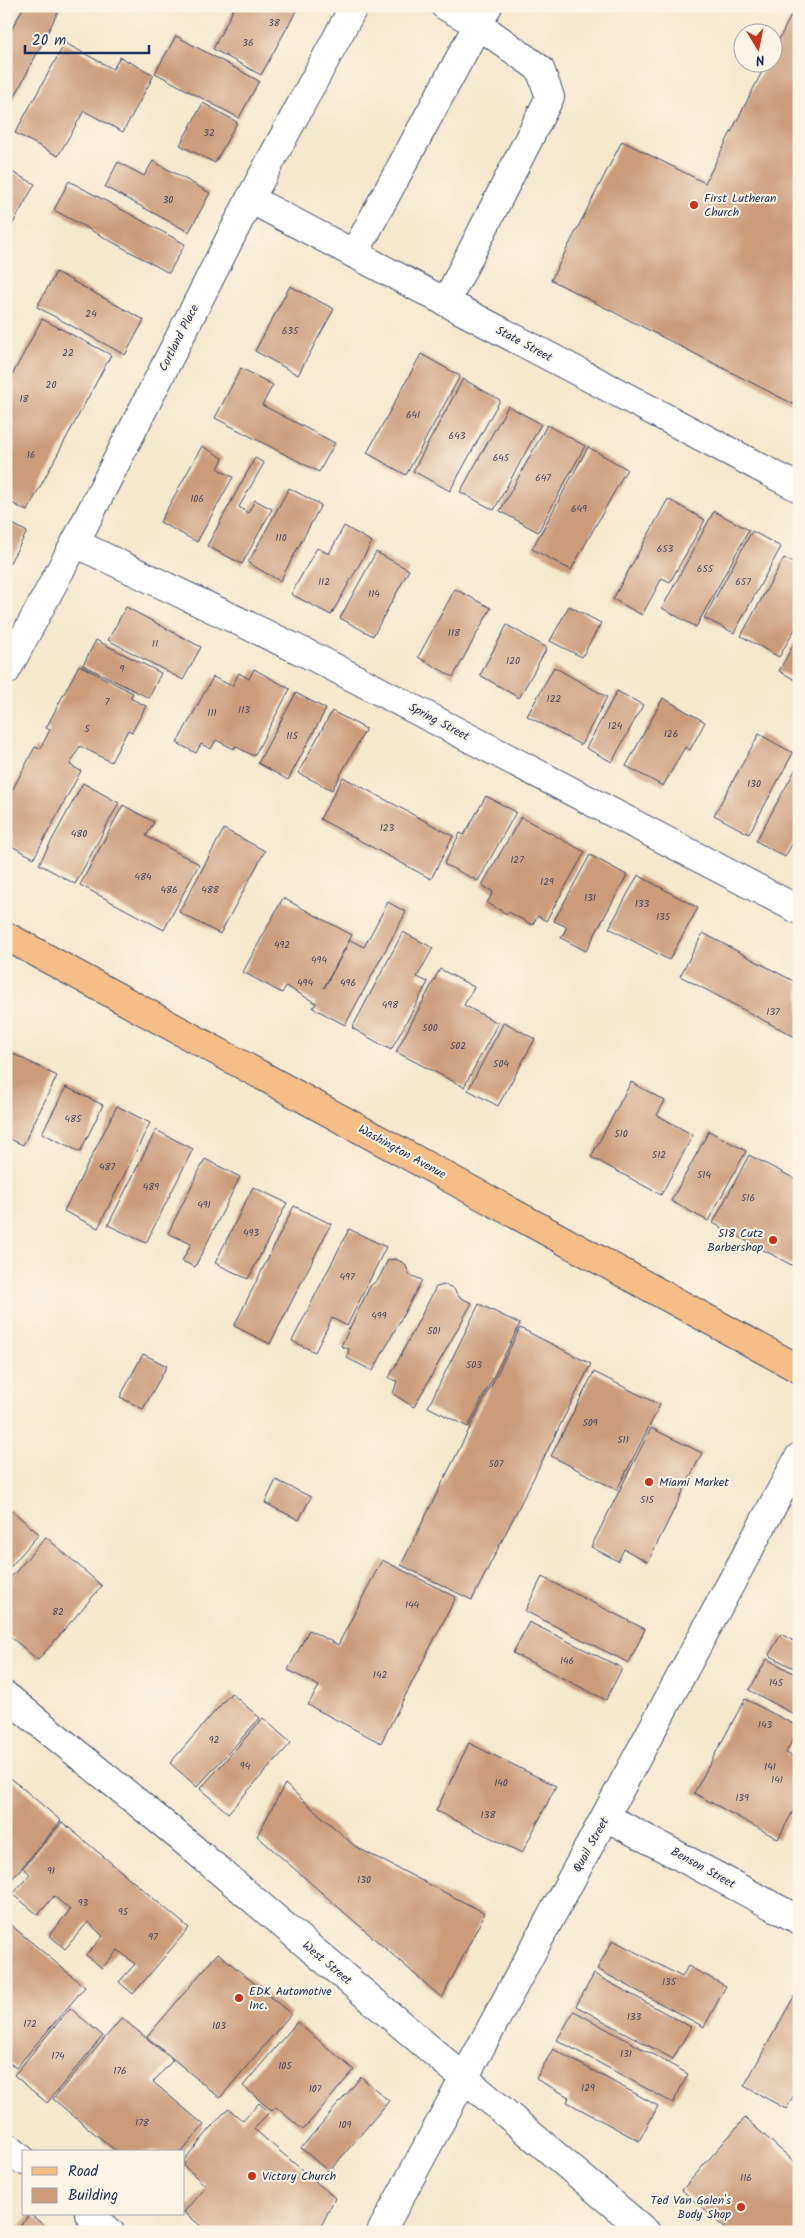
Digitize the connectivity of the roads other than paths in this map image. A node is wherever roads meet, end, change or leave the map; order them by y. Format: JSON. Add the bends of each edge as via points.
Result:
{"nodes":[{"id":1,"x":354,"y":6,"type":"edge"},
{"id":2,"x":446,"y":6,"type":"edge"},
{"id":3,"x":484,"y":16,"type":"edge"},
{"id":4,"x":250,"y":199,"type":"junction"},
{"id":5,"x":354,"y":254,"type":"junction"},
{"id":6,"x":446,"y":302,"type":"junction"},
{"id":7,"x":799,"y":488,"type":"edge"},
{"id":8,"x":75,"y":543,"type":"junction"},
{"id":9,"x":6,"y":672,"type":"edge"},
{"id":10,"x":799,"y":910,"type":"edge"},
{"id":11,"x":6,"y":936,"type":"edge"},
{"id":12,"x":799,"y":1369,"type":"edge"},
{"id":13,"x":799,"y":1457,"type":"edge"},
{"id":14,"x":6,"y":1696,"type":"edge"},
{"id":15,"x":606,"y":1817,"type":"junction"},
{"id":16,"x":799,"y":1920,"type":"edge"},
{"id":17,"x":463,"y":2078,"type":"junction"},
{"id":18,"x":6,"y":2146,"type":"edge"},
{"id":19,"x":22,"y":2158,"type":"edge"},
{"id":20,"x":91,"y":2216,"type":"edge"},
{"id":21,"x":110,"y":2232,"type":"edge"},
{"id":22,"x":381,"y":2232,"type":"edge"},
{"id":23,"x":646,"y":2232,"type":"edge"}],
"edges":[{"from":1,"to":4,"type":"street","name":"Cortland Place"},
{"from":2,"to":3,"type":"street"},
{"from":3,"to":5,"type":"street"},
{"from":3,"to":6,"type":"street","via":[[540,69],[550,97]]},
{"from":4,"to":5,"type":"street","name":"State Street"},
{"from":4,"to":8,"type":"street","name":"Cortland Place"},
{"from":5,"to":6,"type":"street","name":"State Street"},
{"from":6,"to":7,"type":"street","name":"State Street"},
{"from":8,"to":9,"type":"street","name":"Cortland Place"},
{"from":8,"to":10,"type":"street","name":"Spring Street","via":[[314,657]]},
{"from":11,"to":12,"type":"main road","name":"Washington Avenue"},
{"from":13,"to":15,"type":"street","name":"Quail Street"},
{"from":14,"to":17,"type":"street","name":"West Street","via":[[170,1829]]},
{"from":15,"to":16,"type":"street","name":"Benson Street"},
{"from":15,"to":17,"type":"street","name":"Quail Street"},
{"from":17,"to":22,"type":"street","name":"Quail Street"},
{"from":17,"to":23,"type":"street","name":"West Street"},
{"from":18,"to":19,"type":"street"},
{"from":20,"to":21,"type":"street"}]}
